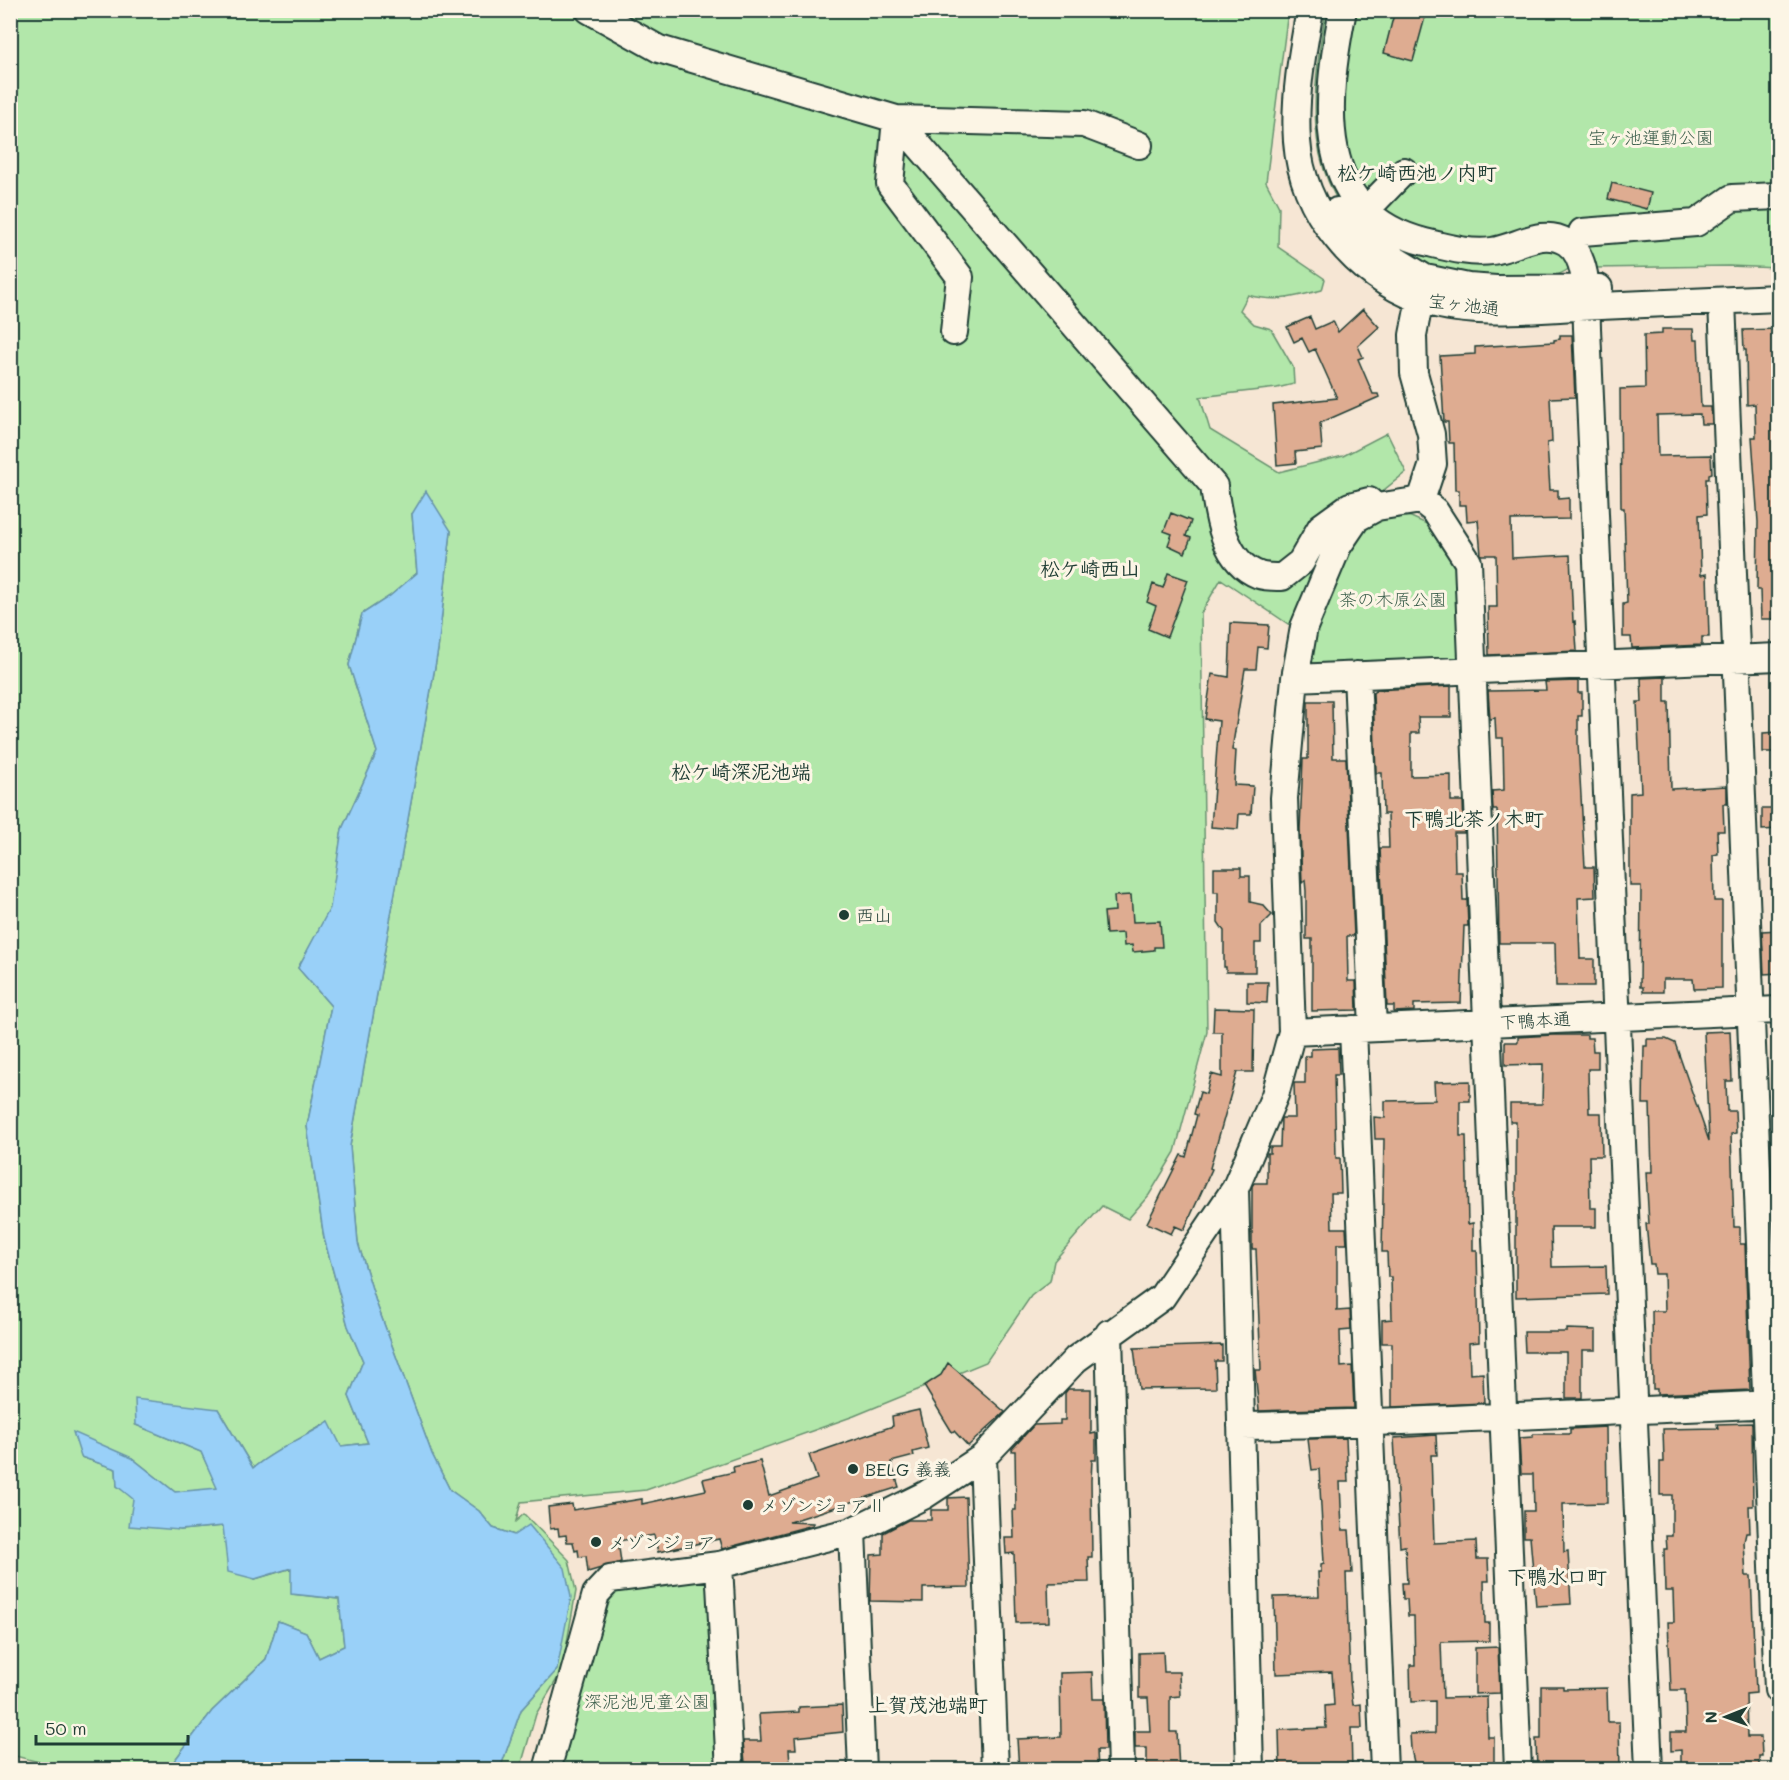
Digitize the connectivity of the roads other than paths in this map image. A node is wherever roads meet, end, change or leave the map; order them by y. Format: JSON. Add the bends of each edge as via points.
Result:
{"nodes":[{"id":1,"x":589,"y":10,"type":"edge"},
{"id":2,"x":1310,"y":10,"type":"edge"},
{"id":3,"x":1321,"y":10,"type":"edge"},
{"id":4,"x":1343,"y":10,"type":"edge"},
{"id":5,"x":1360,"y":10,"type":"edge"},
{"id":6,"x":1348,"y":54,"type":"dead end"},
{"id":7,"x":896,"y":119,"type":"junction"},
{"id":8,"x":1139,"y":145,"type":"dead end"},
{"id":9,"x":1404,"y":171,"type":"dead end"},
{"id":10,"x":1779,"y":196,"type":"edge"},
{"id":11,"x":1366,"y":210,"type":"junction"},
{"id":12,"x":1582,"y":232,"type":"dead end"},
{"id":13,"x":1779,"y":284,"type":"edge"},
{"id":14,"x":1585,"y":297,"type":"junction"},
{"id":15,"x":1779,"y":298,"type":"edge"},
{"id":16,"x":1420,"y":299,"type":"junction"},
{"id":17,"x":1722,"y":301,"type":"junction"},
{"id":18,"x":954,"y":333,"type":"dead end"},
{"id":19,"x":1421,"y":500,"type":"junction"},
{"id":20,"x":1377,"y":507,"type":"junction"},
{"id":21,"x":1779,"y":657,"type":"edge"},
{"id":22,"x":1736,"y":659,"type":"junction"},
{"id":23,"x":1602,"y":664,"type":"junction"},
{"id":24,"x":1470,"y":670,"type":"junction"},
{"id":25,"x":1358,"y":675,"type":"junction"},
{"id":26,"x":1295,"y":678,"type":"junction"},
{"id":27,"x":1779,"y":1010,"type":"edge"},
{"id":28,"x":1751,"y":1011,"type":"junction"},
{"id":29,"x":1617,"y":1016,"type":"junction"},
{"id":30,"x":1486,"y":1023,"type":"junction"},
{"id":31,"x":1363,"y":1029,"type":"junction"},
{"id":32,"x":1292,"y":1032,"type":"junction"},
{"id":33,"x":1235,"y":1189,"type":"junction"},
{"id":34,"x":1108,"y":1333,"type":"junction"},
{"id":35,"x":1773,"y":1404,"type":"edge"},
{"id":36,"x":1633,"y":1409,"type":"junction"},
{"id":37,"x":1502,"y":1415,"type":"junction"},
{"id":38,"x":1368,"y":1424,"type":"junction"},
{"id":39,"x":1241,"y":1426,"type":"junction"},
{"id":40,"x":983,"y":1457,"type":"junction"},
{"id":41,"x":852,"y":1531,"type":"junction"},
{"id":42,"x":719,"y":1565,"type":"junction"},
{"id":43,"x":1779,"y":1690,"type":"edge"},
{"id":44,"x":547,"y":1770,"type":"edge"},
{"id":45,"x":730,"y":1770,"type":"edge"},
{"id":46,"x":862,"y":1770,"type":"edge"},
{"id":47,"x":995,"y":1770,"type":"edge"},
{"id":48,"x":1121,"y":1770,"type":"edge"},
{"id":49,"x":1250,"y":1770,"type":"edge"},
{"id":50,"x":1384,"y":1770,"type":"edge"},
{"id":51,"x":1518,"y":1770,"type":"edge"},
{"id":52,"x":1648,"y":1770,"type":"edge"}],
"edges":[{"from":1,"to":7,"type":"street","via":[[659,49]]},
{"from":2,"to":16,"type":"street","name":"宝ヶ池通","via":[[1296,94],[1297,143],[1309,188],[1329,228],[1348,252],[1393,286]]},
{"from":3,"to":14,"type":"street","name":"宝ヶ池通","via":[[1309,92],[1312,151],[1328,196],[1358,237],[1425,278],[1440,282]]},
{"from":4,"to":11,"type":"street","via":[[1330,85],[1332,143],[1344,180]]},
{"from":5,"to":6,"type":"street"},
{"from":7,"to":8,"type":"street","via":[[1084,124]]},
{"from":7,"to":18,"type":"street","via":[[890,184],[960,277]]},
{"from":7,"to":20,"type":"street","via":[[1214,486],[1220,529],[1235,557],[1258,575],[1282,577],[1301,562],[1321,527],[1366,500]]},
{"from":9,"to":11,"type":"street"},
{"from":10,"to":12,"type":"street","via":[[1732,198],[1696,223]]},
{"from":11,"to":14,"type":"street","via":[[1390,230],[1449,248],[1492,251],[1541,236],[1566,242],[1581,262]]},
{"from":13,"to":14,"type":"street","name":"宝ヶ池通"},
{"from":14,"to":16,"type":"street","name":"宝ヶ池通","via":[[1502,310]]},
{"from":14,"to":17,"type":"street","name":"宝ヶ池通"},
{"from":14,"to":23,"type":"street"},
{"from":15,"to":17,"type":"street","name":"宝ヶ池通"},
{"from":16,"to":19,"type":"street","via":[[1413,335],[1414,373],[1431,434],[1433,464]]},
{"from":17,"to":22,"type":"street"},
{"from":19,"to":20,"type":"street"},
{"from":19,"to":24,"type":"street","via":[[1435,512],[1468,562]]},
{"from":20,"to":26,"type":"street","via":[[1358,518],[1338,546],[1304,627]]},
{"from":21,"to":22,"type":"street"},
{"from":22,"to":23,"type":"street"},
{"from":22,"to":28,"type":"street"},
{"from":23,"to":24,"type":"street"},
{"from":23,"to":29,"type":"street"},
{"from":24,"to":25,"type":"street"},
{"from":24,"to":30,"type":"street"},
{"from":25,"to":26,"type":"street"},
{"from":25,"to":31,"type":"street"},
{"from":26,"to":32,"type":"street","via":[[1284,798]]},
{"from":27,"to":28,"type":"street","name":"下鴨本通"},
{"from":28,"to":29,"type":"street","name":"下鴨本通"},
{"from":28,"to":35,"type":"street"},
{"from":29,"to":30,"type":"street","name":"下鴨本通"},
{"from":29,"to":36,"type":"street"},
{"from":30,"to":31,"type":"street","name":"下鴨本通"},
{"from":30,"to":37,"type":"street"},
{"from":31,"to":32,"type":"street","name":"下鴨本通"},
{"from":31,"to":38,"type":"street"},
{"from":32,"to":33,"type":"street","via":[[1275,1095]]},
{"from":33,"to":34,"type":"street","via":[[1162,1297]]},
{"from":33,"to":39,"type":"street"},
{"from":34,"to":40,"type":"street","via":[[1076,1359]]},
{"from":34,"to":48,"type":"street"},
{"from":35,"to":36,"type":"street"},
{"from":35,"to":43,"type":"street"},
{"from":36,"to":37,"type":"street"},
{"from":36,"to":52,"type":"street"},
{"from":37,"to":38,"type":"street"},
{"from":37,"to":51,"type":"street"},
{"from":38,"to":39,"type":"street"},
{"from":38,"to":50,"type":"street"},
{"from":39,"to":49,"type":"street"},
{"from":40,"to":41,"type":"street","via":[[925,1495]]},
{"from":40,"to":47,"type":"street"},
{"from":41,"to":42,"type":"street"},
{"from":41,"to":46,"type":"street"},
{"from":42,"to":44,"type":"street","via":[[610,1579],[596,1594]]},
{"from":42,"to":45,"type":"street"}]}
